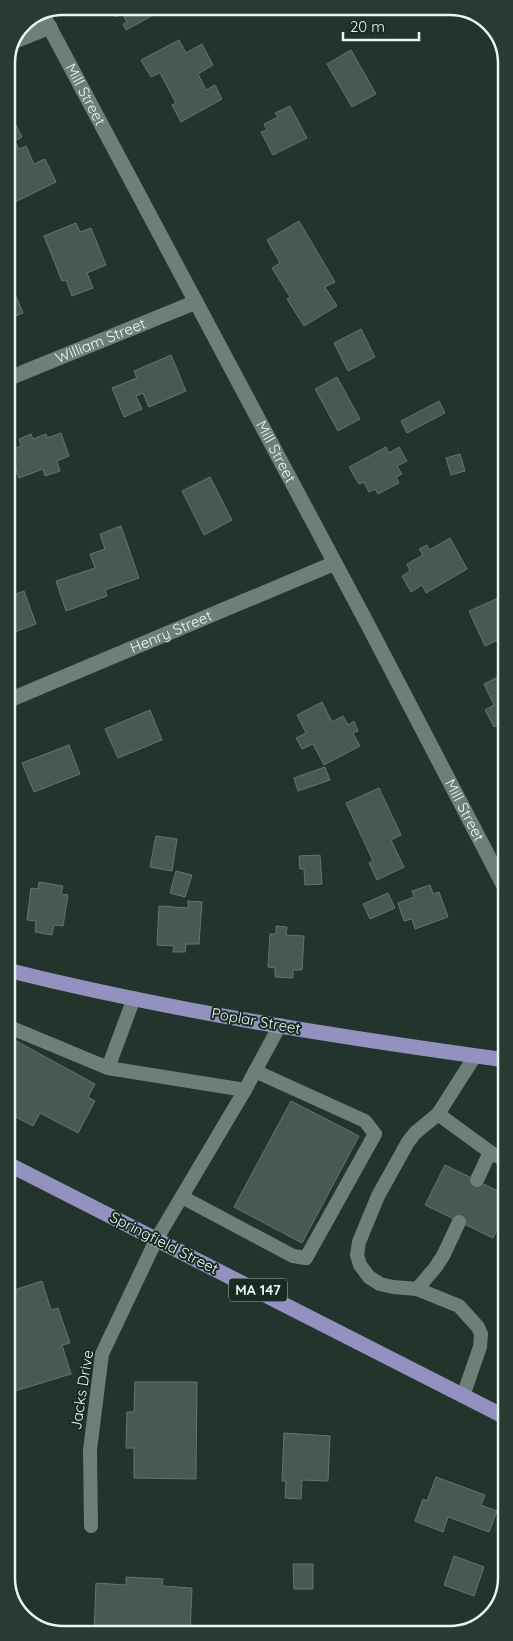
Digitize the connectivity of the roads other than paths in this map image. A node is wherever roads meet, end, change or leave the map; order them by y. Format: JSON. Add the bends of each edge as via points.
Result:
{"nodes":[{"id":1,"x":46,"y":21,"type":"edge"},
{"id":2,"x":23,"y":36,"type":"edge"},
{"id":3,"x":196,"y":302,"type":"junction"},
{"id":4,"x":15,"y":376,"type":"edge"},
{"id":5,"x":335,"y":563,"type":"junction"},
{"id":6,"x":15,"y":698,"type":"edge"},
{"id":7,"x":498,"y":875,"type":"edge"},
{"id":8,"x":15,"y":972,"type":"edge"},
{"id":9,"x":134,"y":998,"type":"junction"},
{"id":10,"x":280,"y":1025,"type":"junction"},
{"id":11,"x":15,"y":1029,"type":"edge"},
{"id":12,"x":475,"y":1056,"type":"junction"},
{"id":13,"x":498,"y":1059,"type":"edge"},
{"id":14,"x":108,"y":1068,"type":"junction"},
{"id":15,"x":255,"y":1071,"type":"junction"},
{"id":16,"x":245,"y":1090,"type":"junction"},
{"id":17,"x":438,"y":1114,"type":"junction"},
{"id":18,"x":490,"y":1152,"type":"junction"},
{"id":19,"x":498,"y":1156,"type":"edge"},
{"id":20,"x":15,"y":1168,"type":"edge"},
{"id":21,"x":477,"y":1180,"type":"dead end"},
{"id":22,"x":182,"y":1197,"type":"junction"},
{"id":23,"x":459,"y":1222,"type":"dead end"},
{"id":24,"x":156,"y":1240,"type":"junction"},
{"id":25,"x":417,"y":1289,"type":"junction"},
{"id":26,"x":463,"y":1396,"type":"junction"},
{"id":27,"x":498,"y":1414,"type":"edge"},
{"id":28,"x":91,"y":1526,"type":"dead end"}],
"edges":[{"from":1,"to":2,"type":"street"},
{"from":1,"to":3,"type":"street","name":"Mill Street"},
{"from":3,"to":4,"type":"street","name":"William Street"},
{"from":3,"to":5,"type":"street","name":"Mill Street"},
{"from":5,"to":6,"type":"street","name":"Henry Street"},
{"from":5,"to":7,"type":"street","name":"Mill Street"},
{"from":8,"to":9,"type":"main road","name":"Poplar Street"},
{"from":9,"to":10,"type":"main road","name":"Poplar Street"},
{"from":9,"to":14,"type":"lane"},
{"from":10,"to":12,"type":"main road","name":"Poplar Street"},
{"from":10,"to":15,"type":"lane","name":"Jacks Drive"},
{"from":11,"to":14,"type":"lane"},
{"from":12,"to":13,"type":"main road","name":"Poplar Street"},
{"from":12,"to":17,"type":"lane"},
{"from":14,"to":16,"type":"lane"},
{"from":15,"to":16,"type":"lane","name":"Jacks Drive"},
{"from":15,"to":22,"type":"lane","via":[[366,1121],[375,1134],[306,1258],[293,1256]]},
{"from":16,"to":22,"type":"lane","name":"Jacks Drive"},
{"from":17,"to":18,"type":"lane"},
{"from":17,"to":25,"type":"lane","via":[[408,1142],[378,1196],[357,1255],[369,1277],[380,1284]]},
{"from":18,"to":19,"type":"lane"},
{"from":18,"to":21,"type":"lane"},
{"from":20,"to":24,"type":"main road","name":"Springfield Street","number":"MA 147"},
{"from":22,"to":24,"type":"lane","name":"Jacks Drive"},
{"from":23,"to":25,"type":"lane","via":[[443,1256]]},
{"from":24,"to":26,"type":"main road","name":"Springfield Street","number":"MA 147"},
{"from":24,"to":28,"type":"lane","name":"Jacks Drive","via":[[102,1354],[90,1450]]},
{"from":25,"to":26,"type":"lane","via":[[459,1306],[478,1326],[480,1347]]},
{"from":26,"to":27,"type":"main road","name":"Springfield Street","number":"MA 147"}]}
